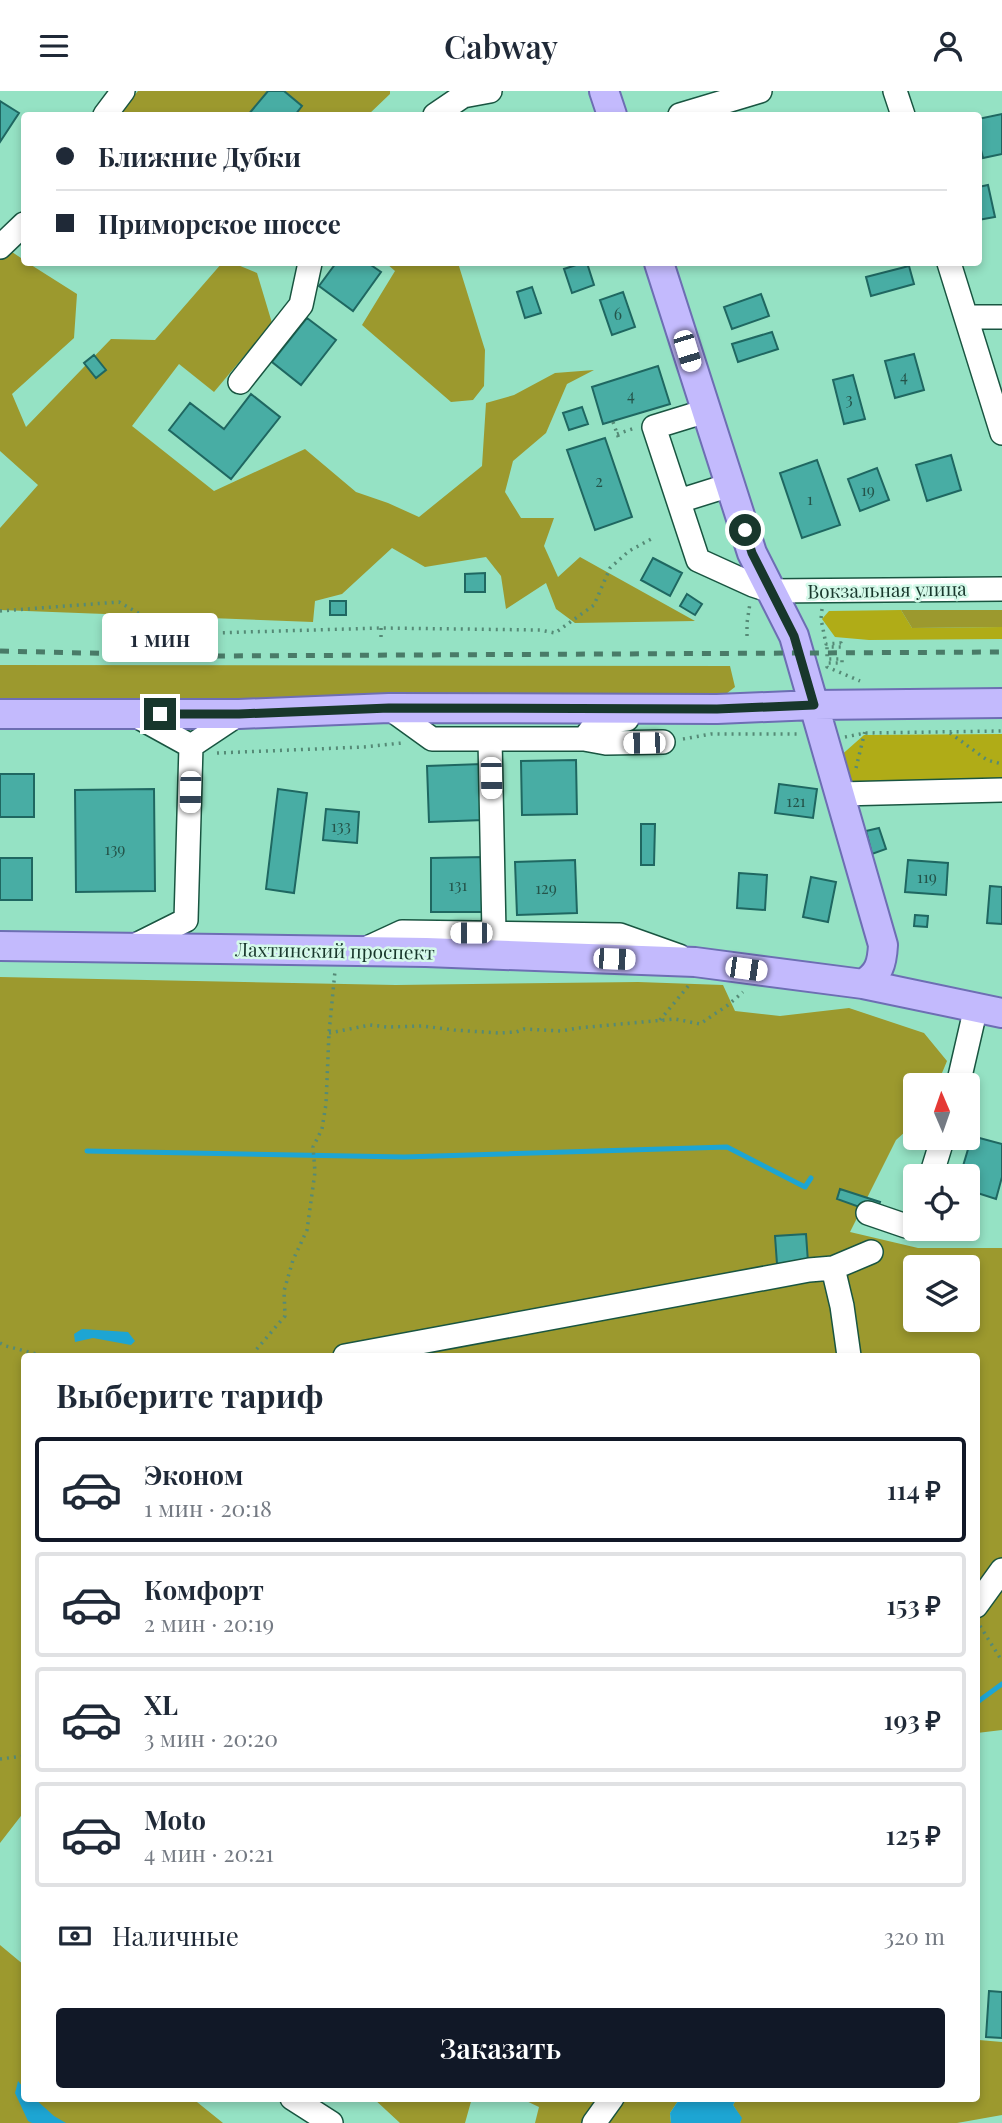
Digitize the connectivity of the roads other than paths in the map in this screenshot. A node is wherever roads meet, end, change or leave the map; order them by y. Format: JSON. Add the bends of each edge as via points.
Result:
{"nodes":[{"id":1,"x":123,"y":91,"type":"edge"},
{"id":2,"x":491,"y":91,"type":"edge"},
{"id":3,"x":604,"y":91,"type":"edge"},
{"id":4,"x":760,"y":91,"type":"edge"},
{"id":5,"x":895,"y":91,"type":"edge"},
{"id":6,"x":107,"y":112,"type":"edge"},
{"id":7,"x":439,"y":112,"type":"edge"},
{"id":8,"x":611,"y":112,"type":"edge"},
{"id":9,"x":690,"y":112,"type":"edge"},
{"id":10,"x":902,"y":112,"type":"edge"},
{"id":11,"x":21,"y":227,"type":"edge"},
{"id":12,"x":0,"y":247,"type":"edge"},
{"id":13,"x":309,"y":266,"type":"edge"},
{"id":14,"x":660,"y":266,"type":"edge"},
{"id":15,"x":950,"y":266,"type":"edge"},
{"id":16,"x":966,"y":317,"type":"junction"},
{"id":17,"x":1002,"y":317,"type":"edge"},
{"id":18,"x":240,"y":382,"type":"dead end"},
{"id":19,"x":706,"y":411,"type":"junction"},
{"id":20,"x":1002,"y":433,"type":"edge"},
{"id":21,"x":730,"y":485,"type":"junction"},
{"id":22,"x":679,"y":501,"type":"junction"},
{"id":23,"x":1002,"y":589,"type":"edge"},
{"id":24,"x":771,"y":591,"type":"junction"},
{"id":25,"x":1002,"y":703,"type":"edge"},
{"id":26,"x":814,"y":705,"type":"junction"},
{"id":27,"x":389,"y":708,"type":"junction"},
{"id":28,"x":717,"y":709,"type":"junction"},
{"id":29,"x":0,"y":714,"type":"edge"},
{"id":30,"x":134,"y":714,"type":"junction"},
{"id":31,"x":239,"y":714,"type":"junction"},
{"id":32,"x":584,"y":739,"type":"junction"},
{"id":33,"x":490,"y":740,"type":"junction"},
{"id":34,"x":663,"y":742,"type":"road end"},
{"id":35,"x":191,"y":750,"type":"junction"},
{"id":36,"x":1002,"y":790,"type":"edge"},
{"id":37,"x":845,"y":793,"type":"junction"},
{"id":38,"x":186,"y":920,"type":"junction"},
{"id":39,"x":494,"y":933,"type":"junction"},
{"id":40,"x":0,"y":947,"type":"edge"},
{"id":41,"x":129,"y":949,"type":"junction"},
{"id":42,"x":221,"y":950,"type":"junction"},
{"id":43,"x":357,"y":952,"type":"junction"},
{"id":44,"x":694,"y":971,"type":"junction"},
{"id":45,"x":863,"y":985,"type":"junction"},
{"id":46,"x":989,"y":1010,"type":"edge"},
{"id":47,"x":963,"y":1073,"type":"edge"},
{"id":48,"x":868,"y":1213,"type":"dead end"},
{"id":49,"x":903,"y":1221,"type":"edge"},
{"id":50,"x":871,"y":1252,"type":"dead end"},
{"id":51,"x":833,"y":1268,"type":"junction"},
{"id":52,"x":361,"y":1353,"type":"edge"},
{"id":53,"x":849,"y":1353,"type":"edge"},
{"id":54,"x":1002,"y":1570,"type":"edge"},
{"id":55,"x":980,"y":1600,"type":"edge"},
{"id":56,"x":298,"y":2102,"type":"edge"},
{"id":57,"x":609,"y":2102,"type":"edge"},
{"id":58,"x":331,"y":2123,"type":"edge"},
{"id":59,"x":594,"y":2123,"type":"edge"}],
"edges":[{"from":1,"to":6,"type":"street"},
{"from":2,"to":7,"type":"street","via":[[463,96]]},
{"from":3,"to":8,"type":"main road"},
{"from":4,"to":9,"type":"street"},
{"from":5,"to":10,"type":"street"},
{"from":11,"to":12,"type":"street"},
{"from":13,"to":18,"type":"street","via":[[301,305]]},
{"from":14,"to":19,"type":"main road"},
{"from":15,"to":16,"type":"street"},
{"from":16,"to":17,"type":"street"},
{"from":16,"to":20,"type":"street"},
{"from":19,"to":21,"type":"main road"},
{"from":19,"to":22,"type":"street","via":[[654,428]]},
{"from":21,"to":22,"type":"street"},
{"from":21,"to":24,"type":"main road","via":[[752,553]]},
{"from":22,"to":24,"type":"street","via":[[698,560]]},
{"from":23,"to":24,"type":"street","name":"Вокзальная улица"},
{"from":24,"to":26,"type":"main road","via":[[794,636]]},
{"from":25,"to":26,"type":"main road"},
{"from":26,"to":28,"type":"main road"},
{"from":26,"to":37,"type":"main road"},
{"from":27,"to":28,"type":"main road"},
{"from":27,"to":31,"type":"main road"},
{"from":27,"to":33,"type":"street","via":[[432,739]]},
{"from":28,"to":32,"type":"street","via":[[597,722]]},
{"from":29,"to":30,"type":"main road"},
{"from":30,"to":31,"type":"main road"},
{"from":30,"to":35,"type":"street"},
{"from":31,"to":35,"type":"street"},
{"from":32,"to":33,"type":"street"},
{"from":32,"to":34,"type":"street"},
{"from":33,"to":39,"type":"street"},
{"from":35,"to":38,"type":"street"},
{"from":36,"to":37,"type":"street"},
{"from":37,"to":45,"type":"main road","via":[[883,945],[875,976]]},
{"from":38,"to":41,"type":"street"},
{"from":38,"to":42,"type":"street"},
{"from":39,"to":43,"type":"street","via":[[402,932]]},
{"from":39,"to":44,"type":"street","via":[[620,935]]},
{"from":40,"to":41,"type":"main road","name":"Лахтинский проспект"},
{"from":41,"to":42,"type":"main road","name":"Лахтинский проспект"},
{"from":42,"to":43,"type":"main road","name":"Лахтинский проспект"},
{"from":43,"to":44,"type":"main road","name":"Лахтинский проспект","via":[[426,952]]},
{"from":44,"to":45,"type":"main road","name":"Лахтинский проспект"},
{"from":45,"to":46,"type":"main road","name":"Лахтинский проспект"},
{"from":46,"to":47,"type":"street"},
{"from":48,"to":49,"type":"street"},
{"from":50,"to":51,"type":"street"},
{"from":51,"to":52,"type":"street"},
{"from":51,"to":53,"type":"street"},
{"from":54,"to":55,"type":"street"},
{"from":56,"to":58,"type":"street"},
{"from":57,"to":59,"type":"street"}]}
